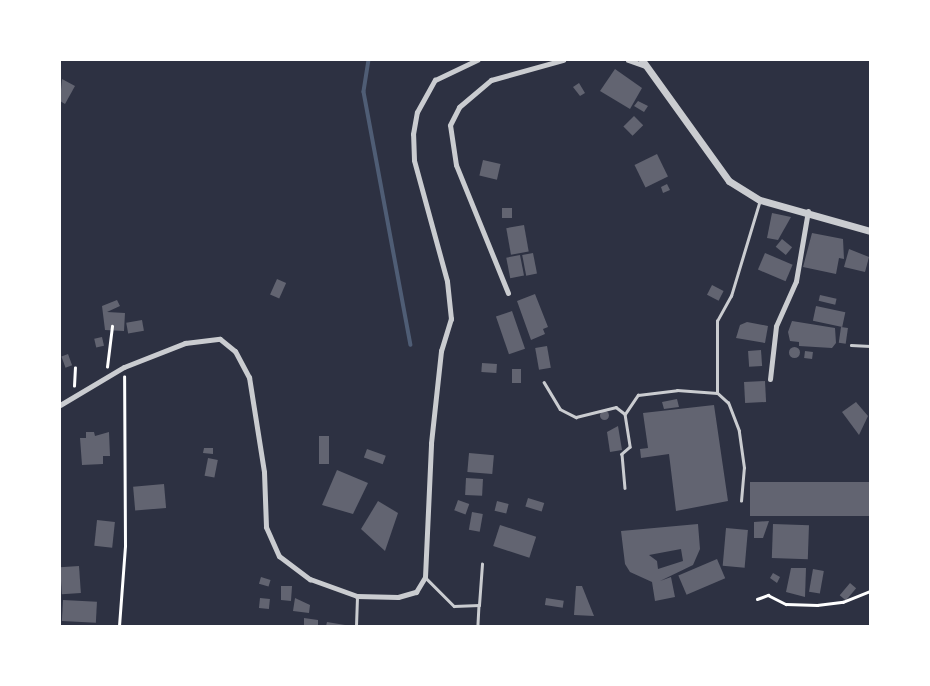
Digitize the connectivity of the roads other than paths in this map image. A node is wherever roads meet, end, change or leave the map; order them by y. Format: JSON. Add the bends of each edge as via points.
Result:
{"nodes":[{"id":1,"x":477,"y":60,"type":"edge"},
{"id":2,"x":563,"y":60,"type":"edge"},
{"id":3,"x":628,"y":60,"type":"edge"},
{"id":4,"x":643,"y":63,"type":"edge"},
{"id":5,"x":760,"y":200,"type":"junction"},
{"id":6,"x":808,"y":211,"type":"junction"},
{"id":7,"x":870,"y":231,"type":"edge"},
{"id":8,"x":508,"y":293,"type":"dead end"},
{"id":9,"x":851,"y":345,"type":"dead end"},
{"id":10,"x":870,"y":346,"type":"edge"},
{"id":11,"x":770,"y":379,"type":"dead end"},
{"id":12,"x":544,"y":382,"type":"dead end"},
{"id":13,"x":717,"y":393,"type":"junction"},
{"id":14,"x":60,"y":405,"type":"edge"},
{"id":15,"x":625,"y":414,"type":"junction"},
{"id":16,"x":625,"y":488,"type":"dead end"},
{"id":17,"x":741,"y":501,"type":"dead end"},
{"id":18,"x":482,"y":564,"type":"dead end"},
{"id":19,"x":425,"y":577,"type":"junction"},
{"id":20,"x":357,"y":596,"type":"junction"},
{"id":21,"x":479,"y":605,"type":"junction"},
{"id":22,"x":356,"y":626,"type":"edge"},
{"id":23,"x":478,"y":626,"type":"edge"}],
"edges":[{"from":1,"to":19,"type":"street","via":[[435,80],[417,112],[413,134],[414,160],[447,281],[451,319],[441,351],[431,443]]},
{"from":2,"to":8,"type":"street","via":[[491,80],[466,99],[450,125],[456,164]]},
{"from":3,"to":4,"type":"street"},
{"from":4,"to":5,"type":"street","via":[[716,166],[729,181]]},
{"from":5,"to":6,"type":"street"},
{"from":5,"to":13,"type":"lane","via":[[731,296],[717,321]]},
{"from":6,"to":7,"type":"street"},
{"from":6,"to":11,"type":"street","via":[[796,282],[776,326]]},
{"from":9,"to":10,"type":"lane"},
{"from":12,"to":15,"type":"lane","via":[[560,409],[576,417],[616,407]]},
{"from":13,"to":15,"type":"lane","via":[[677,390],[638,395]]},
{"from":13,"to":17,"type":"lane","via":[[728,403],[738,431],[744,468]]},
{"from":14,"to":20,"type":"street","via":[[124,367],[185,343],[220,339],[235,351],[249,377],[264,472],[266,527],[279,556],[310,579]]},
{"from":15,"to":16,"type":"lane","via":[[630,447],[622,454]]},
{"from":18,"to":21,"type":"lane"},
{"from":19,"to":20,"type":"street","via":[[416,592],[398,597]]},
{"from":19,"to":21,"type":"lane","via":[[454,607]]},
{"from":20,"to":22,"type":"lane"},
{"from":21,"to":23,"type":"lane"}]}
